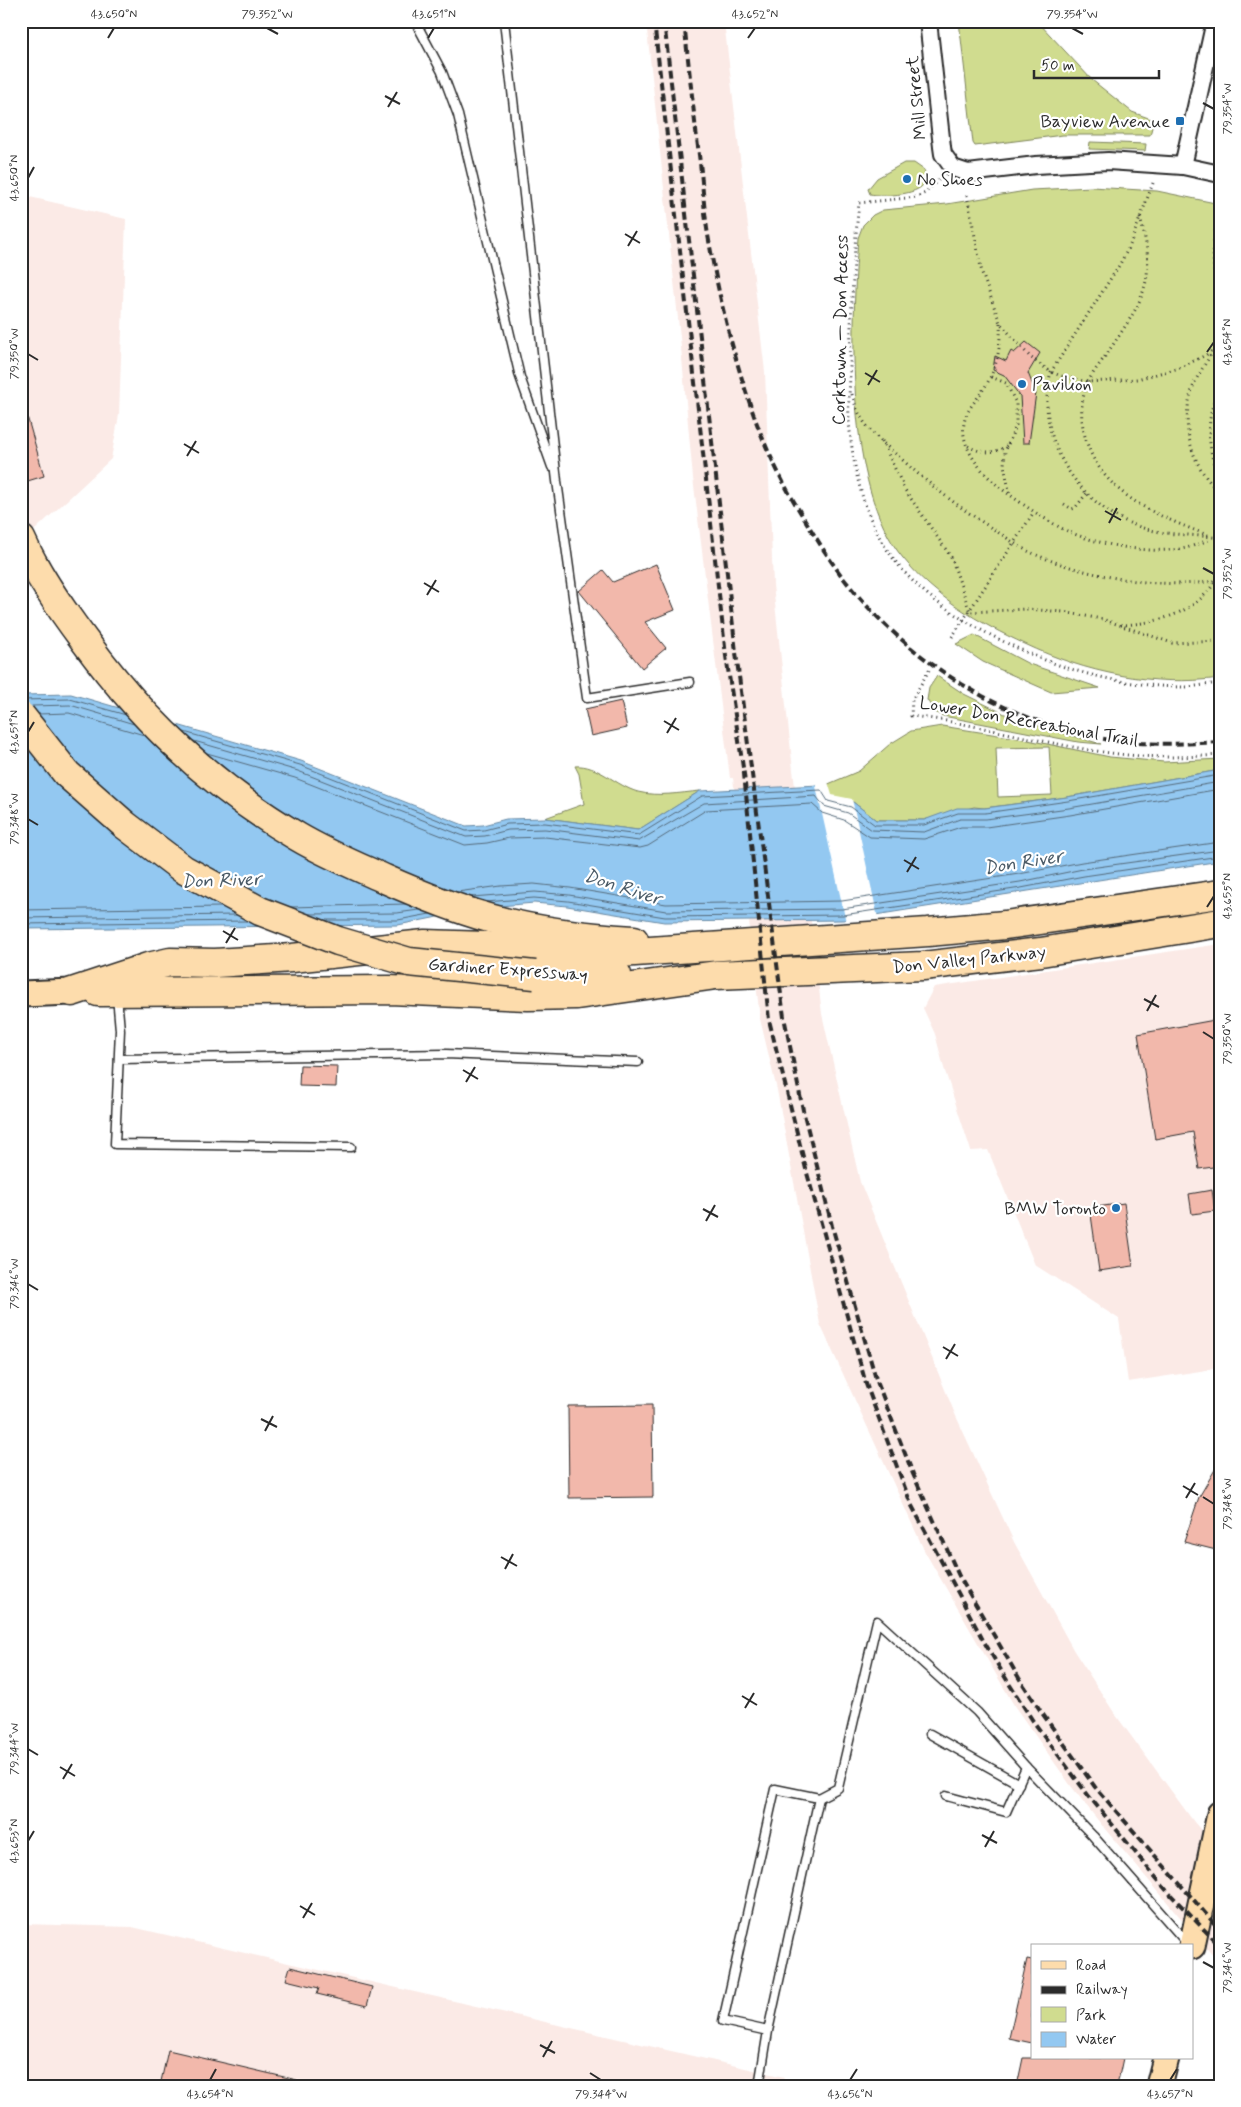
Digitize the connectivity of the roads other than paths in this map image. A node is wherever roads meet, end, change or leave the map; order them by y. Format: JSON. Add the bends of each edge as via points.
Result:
{"nodes":[{"id":1,"x":415,"y":21,"type":"edge"},
{"id":2,"x":504,"y":21,"type":"edge"},
{"id":3,"x":928,"y":21,"type":"edge"},
{"id":4,"x":1215,"y":21,"type":"edge"},
{"id":5,"x":1183,"y":166,"type":"junction"},
{"id":6,"x":1220,"y":174,"type":"edge"},
{"id":7,"x":557,"y":481,"type":"junction"},
{"id":8,"x":21,"y":539,"type":"edge"},
{"id":9,"x":690,"y":682,"type":"dead end"},
{"id":10,"x":21,"y":716,"type":"edge"},
{"id":11,"x":1220,"y":894,"type":"edge"},
{"id":12,"x":1220,"y":923,"type":"edge"},
{"id":13,"x":723,"y":946,"type":"junction"},
{"id":14,"x":716,"y":975,"type":"junction"},
{"id":15,"x":117,"y":991,"type":"junction"},
{"id":16,"x":72,"y":992,"type":"junction"},
{"id":17,"x":21,"y":994,"type":"edge"},
{"id":18,"x":119,"y":1059,"type":"junction"},
{"id":19,"x":638,"y":1062,"type":"dead end"},
{"id":20,"x":351,"y":1147,"type":"dead end"},
{"id":21,"x":930,"y":1734,"type":"dead end"},
{"id":22,"x":1026,"y":1767,"type":"junction"},
{"id":23,"x":1018,"y":1784,"type":"junction"},
{"id":24,"x":946,"y":1796,"type":"dead end"},
{"id":25,"x":818,"y":1798,"type":"junction"},
{"id":26,"x":1220,"y":1814,"type":"edge"},
{"id":27,"x":1189,"y":1944,"type":"edge"},
{"id":28,"x":1191,"y":1944,"type":"edge"},
{"id":29,"x":768,"y":2030,"type":"junction"},
{"id":30,"x":1166,"y":2060,"type":"edge"},
{"id":31,"x":759,"y":2086,"type":"edge"},
{"id":32,"x":1159,"y":2086,"type":"edge"}],
"edges":[{"from":1,"to":7,"type":"lane","via":[[442,72],[458,115],[520,377]]},
{"from":2,"to":7,"type":"lane"},
{"from":3,"to":5,"type":"street","name":"Mill Street","via":[[943,154],[953,168],[968,174],[1036,164],[1108,161]]},
{"from":4,"to":5,"type":"street"},
{"from":5,"to":6,"type":"street"},
{"from":7,"to":9,"type":"lane","via":[[587,698]]},
{"from":8,"to":13,"type":"highway","via":[[53,595],[110,676],[139,710],[211,777],[299,838],[426,897],[490,919],[558,932]]},
{"from":10,"to":14,"type":"highway","name":"Gardiner Expressway","bridge":true,"via":[[68,774],[125,825],[184,869],[260,911],[338,941],[409,962],[535,975]]},
{"from":11,"to":13,"type":"highway","name":"Don Valley Parkway","via":[[1006,925]]},
{"from":12,"to":14,"type":"highway","name":"Don Valley Parkway","via":[[1041,952],[923,966]]},
{"from":13,"to":16,"type":"highway","via":[[592,956],[425,944],[292,958],[170,962],[148,966]]},
{"from":14,"to":15,"type":"highway","via":[[578,995],[390,990]]},
{"from":15,"to":16,"type":"highway"},
{"from":15,"to":18,"type":"lane"},
{"from":16,"to":17,"type":"main road"},
{"from":18,"to":19,"type":"lane","via":[[446,1054]]},
{"from":18,"to":20,"type":"lane","via":[[115,1144]]},
{"from":21,"to":23,"type":"lane"},
{"from":22,"to":23,"type":"lane"},
{"from":22,"to":25,"type":"lane","via":[[977,1712],[877,1621],[838,1788]]},
{"from":22,"to":27,"type":"lane"},
{"from":23,"to":24,"type":"lane","via":[[1006,1812]]},
{"from":25,"to":29,"type":"lane"},
{"from":25,"to":29,"type":"lane","via":[[774,1789],[723,2021]]},
{"from":26,"to":28,"type":"main road"},
{"from":29,"to":31,"type":"lane"},
{"from":30,"to":32,"type":"main road"}]}
